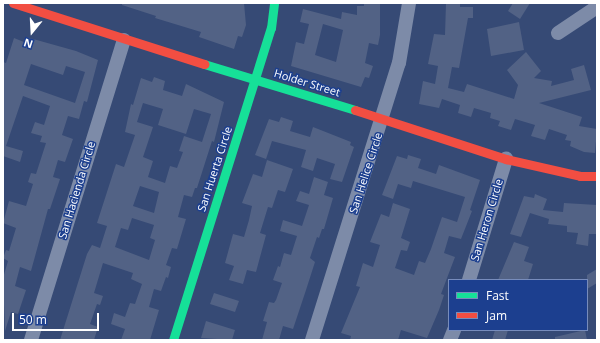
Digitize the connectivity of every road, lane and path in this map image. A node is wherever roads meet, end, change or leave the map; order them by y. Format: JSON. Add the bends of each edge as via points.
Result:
{"nodes":[{"id":1,"x":13,"y":3,"type":"edge"},
{"id":2,"x":274,"y":3,"type":"edge"},
{"id":3,"x":409,"y":3,"type":"edge"},
{"id":4,"x":597,"y":7,"type":"edge"},
{"id":5,"x":558,"y":33,"type":"dead end"},
{"id":6,"x":124,"y":40,"type":"junction"},
{"id":7,"x":256,"y":80,"type":"junction"},
{"id":8,"x":383,"y":118,"type":"junction"},
{"id":9,"x":506,"y":159,"type":"junction"},
{"id":10,"x":597,"y":176,"type":"edge"},
{"id":11,"x":469,"y":279,"type":"edge"},
{"id":12,"x":31,"y":340,"type":"edge"},
{"id":13,"x":174,"y":340,"type":"edge"},
{"id":14,"x":312,"y":340,"type":"edge"}],
"edges":[{"from":1,"to":6,"type":"street","name":"Holder Street"},
{"from":2,"to":7,"type":"street","name":"San Huerta Circle","via":[[271,28]]},
{"from":3,"to":8,"type":"street","name":"San Helice Circle","via":[[399,63]]},
{"from":4,"to":5,"type":"street"},
{"from":6,"to":7,"type":"street","name":"Holder Street"},
{"from":6,"to":12,"type":"street","name":"San Hacienda Circle"},
{"from":7,"to":8,"type":"street","name":"Holder Street"},
{"from":7,"to":13,"type":"street","name":"San Huerta Circle"},
{"from":8,"to":9,"type":"street","name":"Holder Street"},
{"from":8,"to":14,"type":"street","name":"San Helice Circle"},
{"from":9,"to":10,"type":"street","name":"Holder Street","via":[[580,176]]},
{"from":9,"to":11,"type":"street","name":"San Heron Circle"}]}
